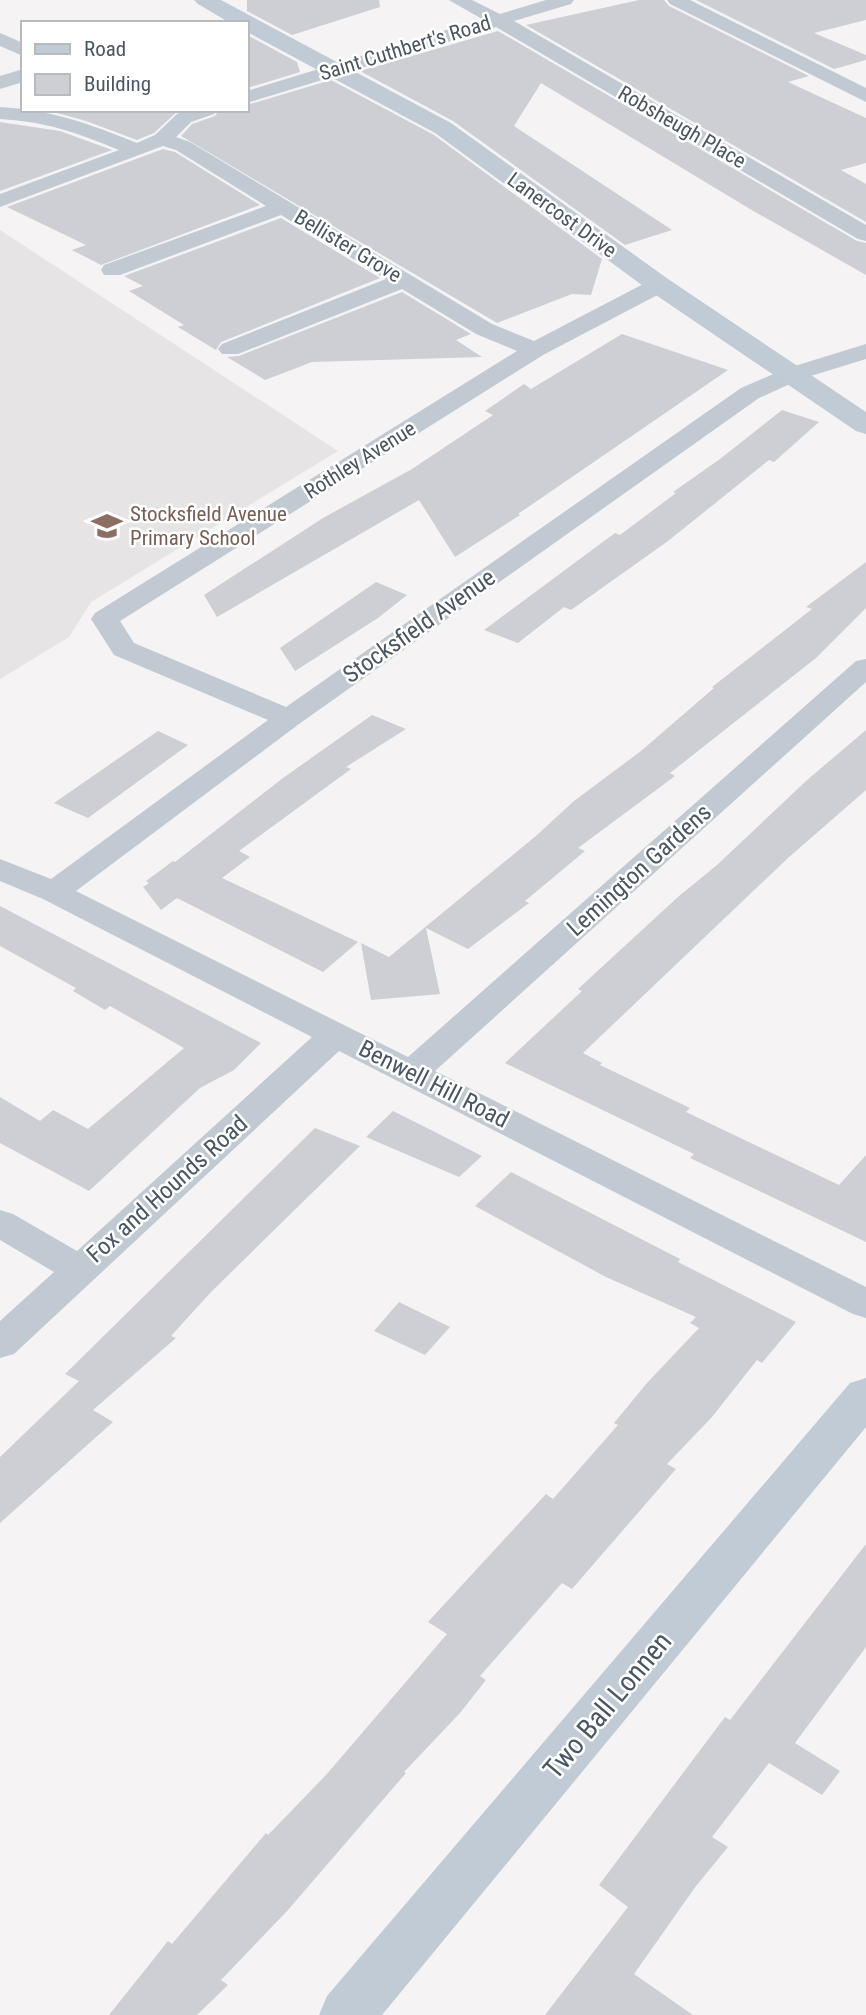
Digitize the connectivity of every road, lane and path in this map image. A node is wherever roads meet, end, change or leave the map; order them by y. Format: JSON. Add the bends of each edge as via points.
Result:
{"nodes":[{"id":1,"x":205,"y":0,"type":"edge"},
{"id":2,"x":458,"y":0,"type":"edge"},
{"id":3,"x":565,"y":0,"type":"edge"},
{"id":4,"x":676,"y":0,"type":"edge"},
{"id":5,"x":498,"y":20,"type":"junction"},
{"id":6,"x":243,"y":21,"type":"edge"},
{"id":7,"x":248,"y":24,"type":"edge"},
{"id":8,"x":0,"y":39,"type":"edge"},
{"id":9,"x":21,"y":49,"type":"edge"},
{"id":10,"x":333,"y":70,"type":"junction"},
{"id":11,"x":21,"y":76,"type":"edge"},
{"id":12,"x":0,"y":83,"type":"edge"},
{"id":13,"x":866,"y":96,"type":"edge"},
{"id":14,"x":248,"y":97,"type":"edge"},
{"id":15,"x":201,"y":112,"type":"edge"},
{"id":16,"x":0,"y":113,"type":"edge"},
{"id":17,"x":162,"y":139,"type":"junction"},
{"id":18,"x":137,"y":150,"type":"junction"},
{"id":19,"x":0,"y":201,"type":"edge"},
{"id":20,"x":283,"y":207,"type":"junction"},
{"id":21,"x":866,"y":234,"type":"edge"},
{"id":22,"x":112,"y":270,"type":"dead end"},
{"id":23,"x":403,"y":280,"type":"junction"},
{"id":24,"x":659,"y":285,"type":"junction"},
{"id":25,"x":230,"y":349,"type":"dead end"},
{"id":26,"x":535,"y":350,"type":"junction"},
{"id":27,"x":866,"y":351,"type":"edge"},
{"id":28,"x":793,"y":374,"type":"junction"},
{"id":29,"x":866,"y":425,"type":"edge"},
{"id":30,"x":866,"y":667,"type":"edge"},
{"id":31,"x":289,"y":718,"type":"junction"},
{"id":32,"x":0,"y":869,"type":"edge"},
{"id":33,"x":54,"y":892,"type":"junction"},
{"id":34,"x":336,"y":1034,"type":"junction"},
{"id":35,"x":411,"y":1073,"type":"junction"},
{"id":36,"x":0,"y":1223,"type":"edge"},
{"id":37,"x":79,"y":1270,"type":"junction"},
{"id":38,"x":866,"y":1304,"type":"edge"},
{"id":39,"x":0,"y":1344,"type":"edge"},
{"id":40,"x":866,"y":1395,"type":"edge"},
{"id":41,"x":347,"y":2015,"type":"edge"}],
"edges":[{"from":1,"to":6,"type":"street","name":"Lanercost Drive"},
{"from":2,"to":5,"type":"street","name":"Robsheugh Place"},
{"from":3,"to":5,"type":"street","name":"Saint Cuthbert's Road"},
{"from":4,"to":13,"type":"street"},
{"from":5,"to":10,"type":"street","name":"Saint Cuthbert's Road"},
{"from":5,"to":21,"type":"street","name":"Robsheugh Place"},
{"from":7,"to":10,"type":"street","name":"Lanercost Drive"},
{"from":8,"to":9,"type":"street"},
{"from":10,"to":14,"type":"street","name":"Saint Cuthbert's Road"},
{"from":10,"to":24,"type":"street","name":"Lanercost Drive","via":[[443,128]]},
{"from":11,"to":12,"type":"street"},
{"from":15,"to":17,"type":"street","via":[[184,118]]},
{"from":16,"to":18,"type":"street","via":[[67,122]]},
{"from":17,"to":18,"type":"street"},
{"from":17,"to":20,"type":"street","name":"Bellister Grove","via":[[183,146]]},
{"from":18,"to":19,"type":"street"},
{"from":20,"to":22,"type":"street"},
{"from":20,"to":23,"type":"street","name":"Bellister Grove"},
{"from":23,"to":25,"type":"street"},
{"from":23,"to":26,"type":"street","name":"Bellister Grove","via":[[484,329]]},
{"from":24,"to":26,"type":"street","name":"Rothley Avenue"},
{"from":24,"to":28,"type":"street","name":"Lanercost Drive"},
{"from":26,"to":31,"type":"street","name":"Rothley Avenue","via":[[105,619],[124,649]]},
{"from":27,"to":28,"type":"street","name":"Stocksfield Avenue"},
{"from":28,"to":29,"type":"street","name":"Lanercost Drive"},
{"from":28,"to":31,"type":"street","name":"Stocksfield Avenue","via":[[750,393]]},
{"from":30,"to":35,"type":"street","name":"Lemington Gardens"},
{"from":31,"to":33,"type":"street","name":"Stocksfield Avenue"},
{"from":32,"to":33,"type":"street","name":"Benwell Hill Road"},
{"from":33,"to":34,"type":"street","name":"Benwell Hill Road"},
{"from":34,"to":35,"type":"street","name":"Benwell Hill Road"},
{"from":34,"to":37,"type":"street","name":"Fox and Hounds Road"},
{"from":35,"to":38,"type":"street","name":"Benwell Hill Road"},
{"from":36,"to":37,"type":"street"},
{"from":37,"to":39,"type":"street","name":"Fox and Hounds Road"},
{"from":40,"to":41,"type":"street","name":"Two Ball Lonnen"}]}
